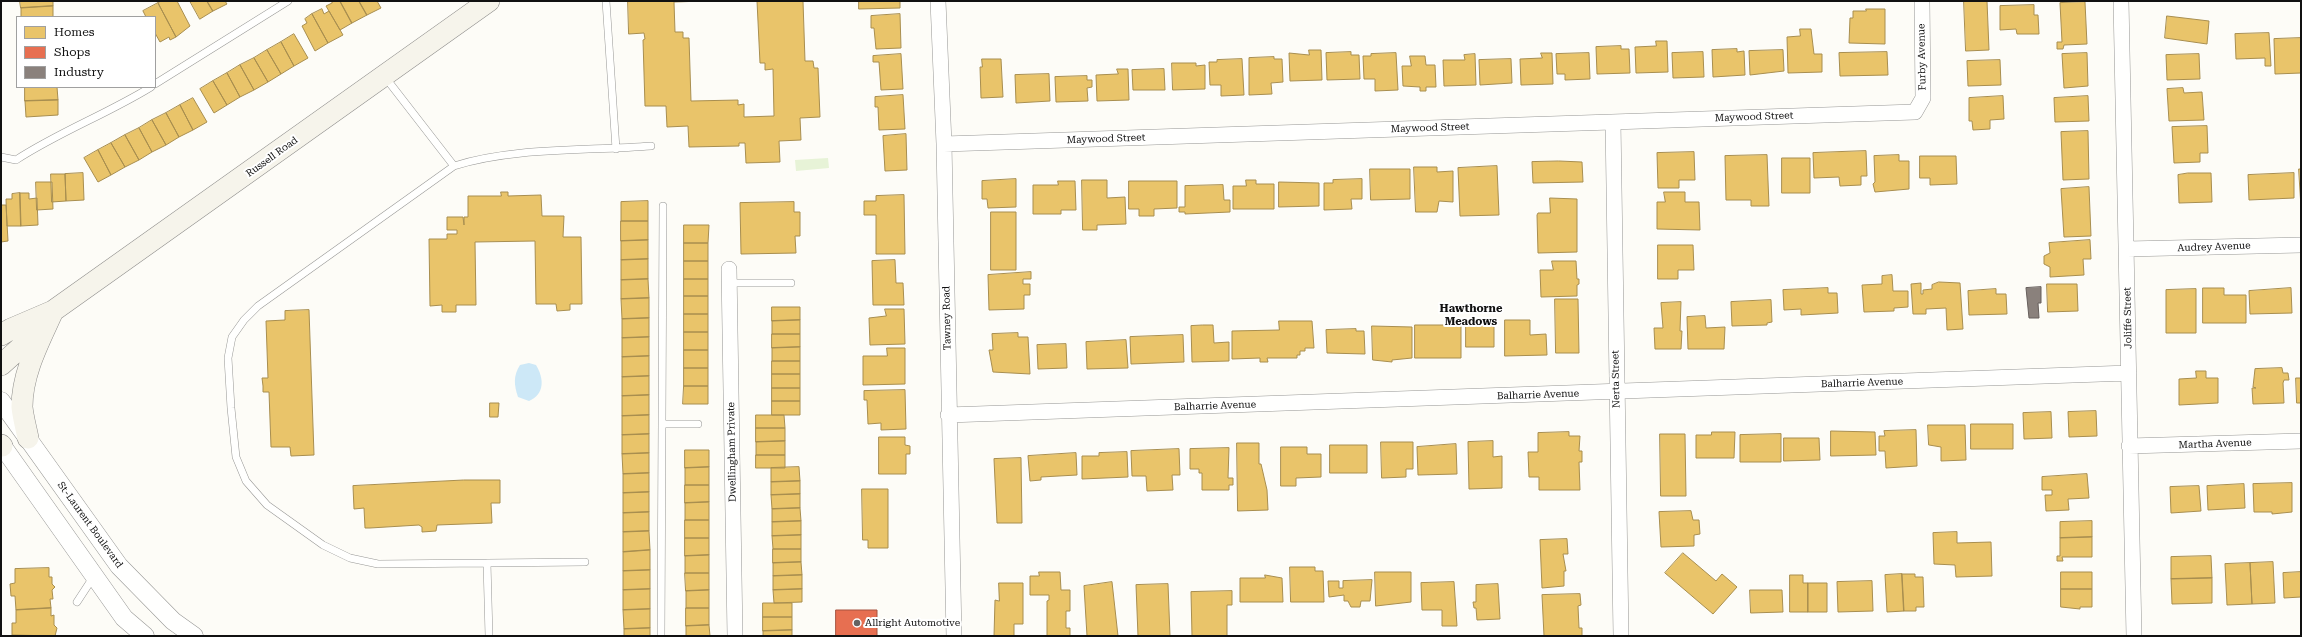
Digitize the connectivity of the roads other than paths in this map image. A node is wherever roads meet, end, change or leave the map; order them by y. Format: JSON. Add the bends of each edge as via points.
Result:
{"nodes":[{"id":1,"x":288,"y":1,"type":"edge"},
{"id":2,"x":489,"y":1,"type":"edge"},
{"id":3,"x":606,"y":1,"type":"edge"},
{"id":4,"x":938,"y":1,"type":"edge"},
{"id":5,"x":1922,"y":1,"type":"edge"},
{"id":6,"x":2121,"y":1,"type":"edge"},
{"id":7,"x":384,"y":76,"type":"junction"},
{"id":8,"x":156,"y":83,"type":"edge"},
{"id":9,"x":149,"y":88,"type":"edge"},
{"id":10,"x":1915,"y":112,"type":"joint"},
{"id":11,"x":1613,"y":122,"type":"junction"},
{"id":12,"x":944,"y":144,"type":"junction"},
{"id":13,"x":651,"y":146,"type":"dead end"},
{"id":14,"x":616,"y":149,"type":"junction"},
{"id":15,"x":1,"y":157,"type":"edge"},
{"id":16,"x":454,"y":166,"type":"junction"},
{"id":17,"x":663,"y":206,"type":"dead end"},
{"id":18,"x":2301,"y":245,"type":"edge"},
{"id":19,"x":2127,"y":249,"type":"junction"},
{"id":20,"x":729,"y":276,"type":"joint"},
{"id":21,"x":791,"y":283,"type":"dead end"},
{"id":22,"x":53,"y":311,"type":"junction"},
{"id":23,"x":1,"y":335,"type":"edge"},
{"id":24,"x":1,"y":365,"type":"edge"},
{"id":25,"x":2128,"y":373,"type":"junction"},
{"id":26,"x":1616,"y":392,"type":"junction"},
{"id":27,"x":1,"y":401,"type":"edge"},
{"id":28,"x":948,"y":415,"type":"junction"},
{"id":29,"x":662,"y":424,"type":"junction"},
{"id":30,"x":698,"y":424,"type":"dead end"},
{"id":31,"x":28,"y":438,"type":"junction"},
{"id":32,"x":2301,"y":441,"type":"edge"},
{"id":33,"x":2,"y":445,"type":"edge"},
{"id":34,"x":2129,"y":446,"type":"junction"},
{"id":35,"x":585,"y":562,"type":"dead end"},
{"id":36,"x":487,"y":563,"type":"junction"},
{"id":37,"x":94,"y":576,"type":"junction"},
{"id":38,"x":77,"y":602,"type":"dead end"},
{"id":39,"x":124,"y":618,"type":"junction"},
{"id":40,"x":126,"y":636,"type":"edge"},
{"id":41,"x":145,"y":636,"type":"edge"},
{"id":42,"x":193,"y":636,"type":"edge"},
{"id":43,"x":489,"y":636,"type":"edge"},
{"id":44,"x":661,"y":636,"type":"edge"},
{"id":45,"x":735,"y":636,"type":"edge"},
{"id":46,"x":954,"y":636,"type":"edge"},
{"id":47,"x":1621,"y":636,"type":"edge"},
{"id":48,"x":2134,"y":636,"type":"edge"}],
"edges":[{"from":1,"to":8,"type":"lane"},
{"from":2,"to":7,"type":"main road","name":"Russell Road"},
{"from":3,"to":14,"type":"lane"},
{"from":4,"to":12,"type":"street","name":"Tawney Road"},
{"from":5,"to":10,"type":"street","name":"Furby Avenue","via":[[1923,98]]},
{"from":6,"to":19,"type":"street","name":"Joliffe Street"},
{"from":7,"to":16,"type":"lane"},
{"from":7,"to":22,"type":"main road","name":"Russell Road"},
{"from":9,"to":15,"type":"lane","via":[[16,160]]},
{"from":10,"to":11,"type":"street","name":"Maywood Street"},
{"from":11,"to":12,"type":"street","name":"Maywood Street"},
{"from":11,"to":26,"type":"street","name":"Nerta Street"},
{"from":12,"to":28,"type":"street","name":"Tawney Road"},
{"from":13,"to":14,"type":"lane"},
{"from":14,"to":16,"type":"lane","via":[[543,152],[473,160]]},
{"from":16,"to":36,"type":"lane","via":[[258,306],[244,320],[232,337],[228,358],[231,408],[236,457],[246,482],[267,505],[323,545],[350,558],[378,564]]},
{"from":17,"to":29,"type":"lane"},
{"from":18,"to":19,"type":"street","name":"Audrey Avenue"},
{"from":19,"to":25,"type":"street","name":"Joliffe Street"},
{"from":20,"to":21,"type":"lane"},
{"from":20,"to":45,"type":"street","name":"Dwellingham Private"},
{"from":22,"to":23,"type":"main road","name":"Russell Road"},
{"from":22,"to":24,"type":"main road","name":"Russell Road"},
{"from":22,"to":31,"type":"main road","via":[[35,349],[25,380],[22,408]]},
{"from":25,"to":26,"type":"street","name":"Balharrie Avenue"},
{"from":25,"to":34,"type":"street","name":"Joliffe Street"},
{"from":26,"to":28,"type":"street","name":"Balharrie Avenue"},
{"from":26,"to":47,"type":"street","name":"Nerta Street"},
{"from":27,"to":31,"type":"street","name":"St-Laurent Boulevard"},
{"from":28,"to":46,"type":"street","name":"Tawney Road"},
{"from":29,"to":30,"type":"lane"},
{"from":29,"to":44,"type":"lane"},
{"from":31,"to":42,"type":"street","name":"St-Laurent Boulevard","via":[[119,566],[173,621]]},
{"from":32,"to":34,"type":"street","name":"Martha Avenue"},
{"from":33,"to":37,"type":"street"},
{"from":34,"to":48,"type":"street","name":"Joliffe Street"},
{"from":35,"to":36,"type":"lane"},
{"from":36,"to":43,"type":"lane"},
{"from":37,"to":38,"type":"lane"},
{"from":37,"to":39,"type":"street"},
{"from":39,"to":40,"type":"street"},
{"from":39,"to":41,"type":"street"}]}
